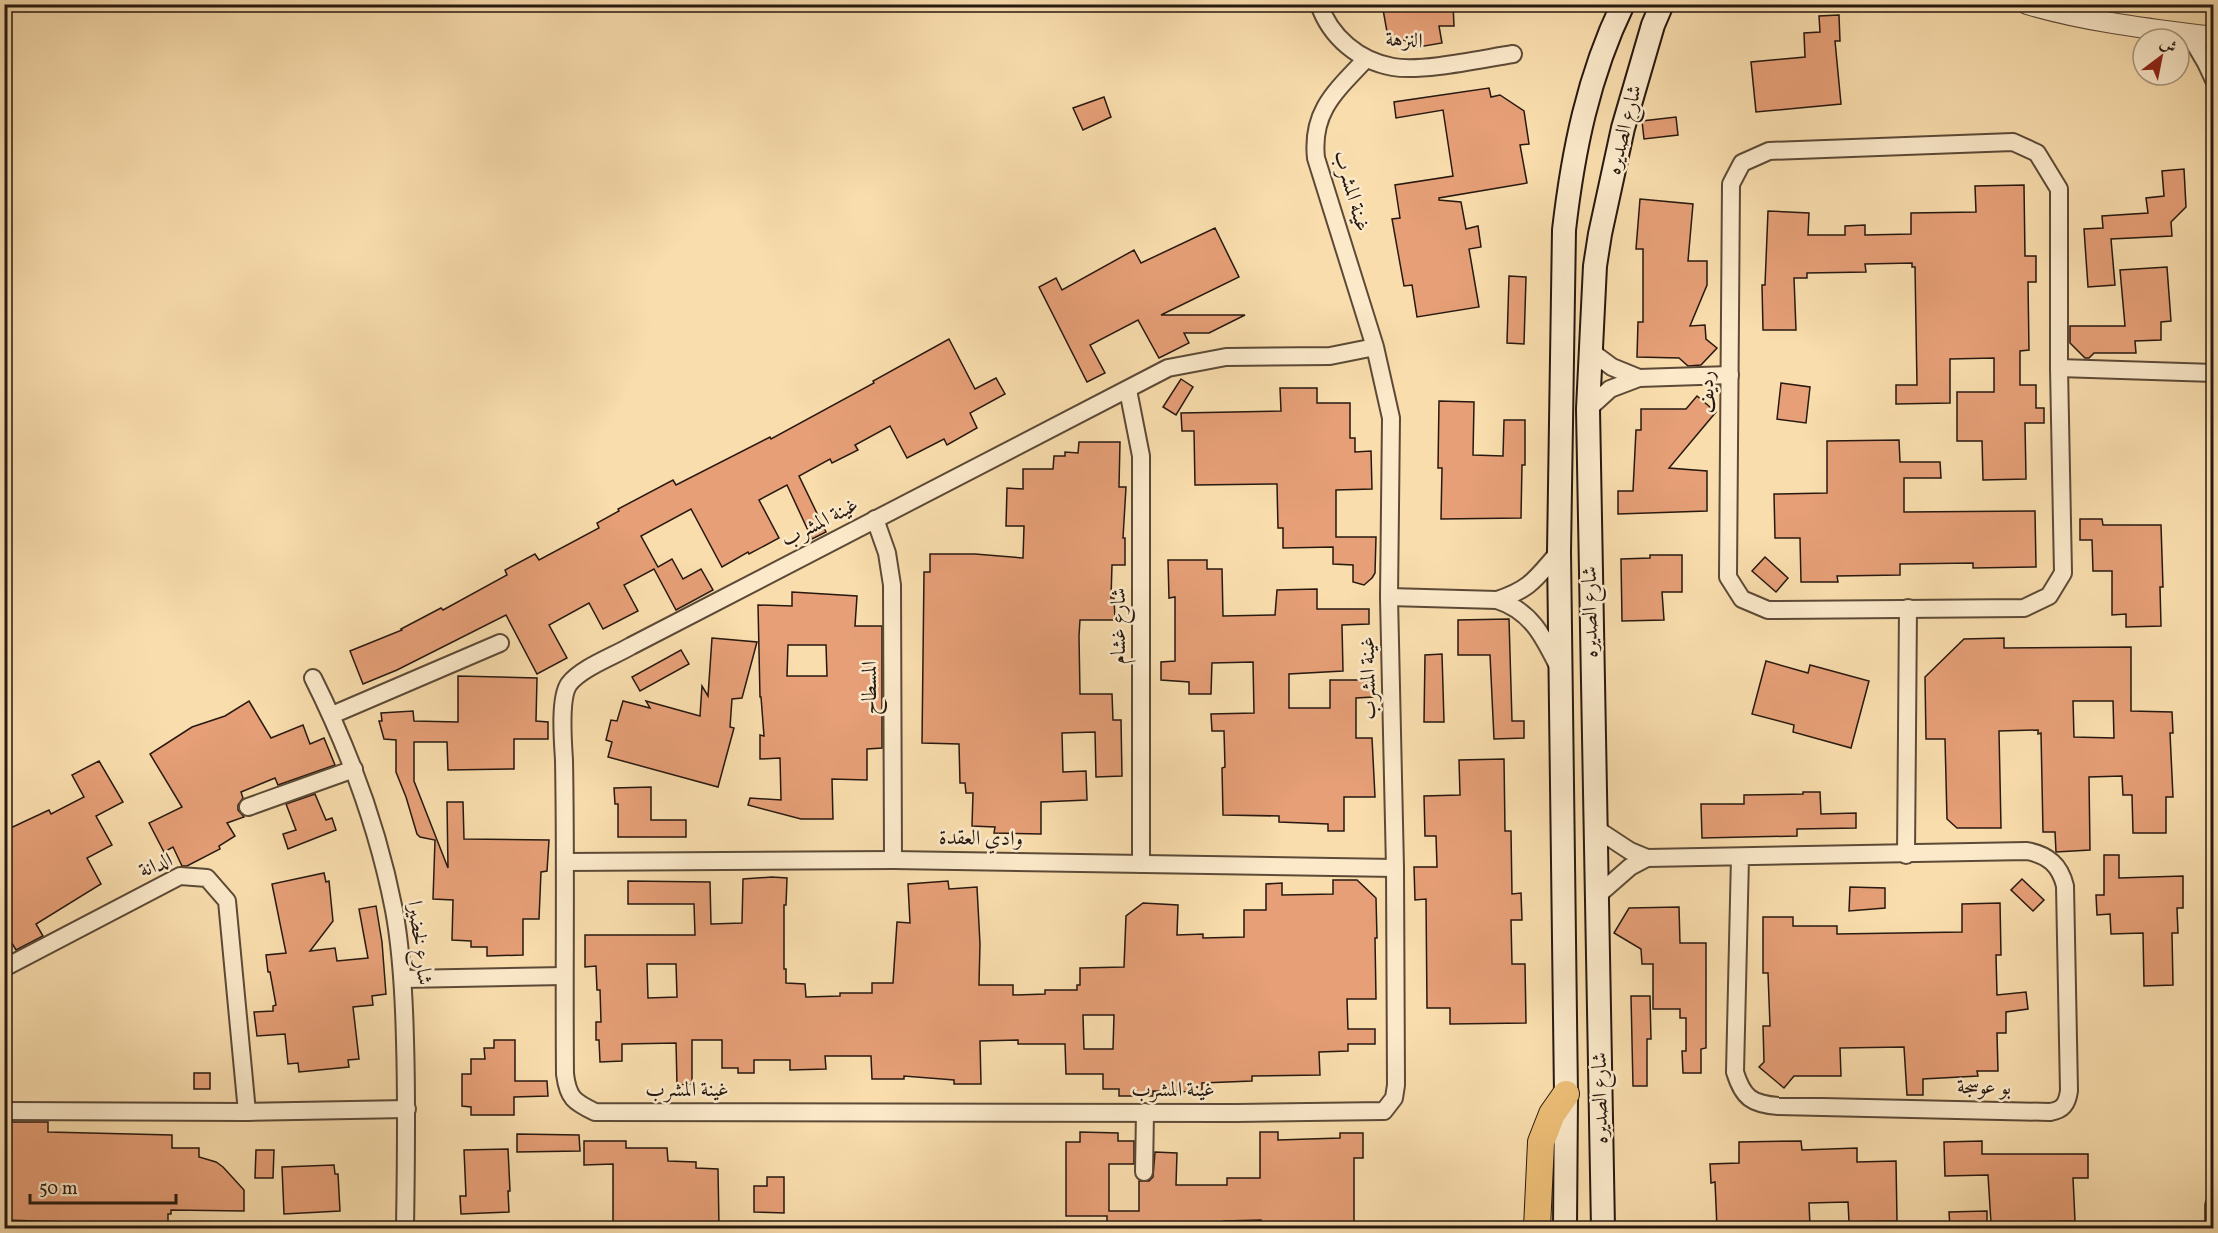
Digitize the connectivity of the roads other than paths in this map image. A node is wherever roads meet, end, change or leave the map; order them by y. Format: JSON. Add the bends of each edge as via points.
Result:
{"nodes":[{"id":1,"x":1319,"y":4,"type":"edge"},
{"id":2,"x":1623,"y":4,"type":"edge"},
{"id":3,"x":1662,"y":4,"type":"edge"},
{"id":4,"x":2027,"y":4,"type":"edge"},
{"id":5,"x":2144,"y":27,"type":"edge"},
{"id":6,"x":2191,"y":34,"type":"edge"},
{"id":7,"x":2214,"y":37,"type":"edge"},
{"id":8,"x":2191,"y":39,"type":"edge"},
{"id":9,"x":1513,"y":54,"type":"dead end"},
{"id":10,"x":1366,"y":59,"type":"junction"},
{"id":11,"x":2214,"y":80,"type":"edge"},
{"id":12,"x":1375,"y":347,"type":"junction"},
{"id":13,"x":1589,"y":350,"type":"junction"},
{"id":14,"x":2059,"y":368,"type":"junction"},
{"id":15,"x":2214,"y":373,"type":"edge"},
{"id":16,"x":1730,"y":375,"type":"junction"},
{"id":17,"x":1639,"y":378,"type":"junction"},
{"id":18,"x":1128,"y":390,"type":"junction"},
{"id":19,"x":1588,"y":409,"type":"junction"},
{"id":20,"x":875,"y":519,"type":"junction"},
{"id":21,"x":1559,"y":552,"type":"junction"},
{"id":22,"x":1389,"y":597,"type":"junction"},
{"id":23,"x":1497,"y":600,"type":"junction"},
{"id":24,"x":1908,"y":608,"type":"junction"},
{"id":25,"x":500,"y":643,"type":"dead end"},
{"id":26,"x":1560,"y":669,"type":"junction"},
{"id":27,"x":313,"y":678,"type":"dead end"},
{"id":28,"x":332,"y":715,"type":"junction"},
{"id":29,"x":354,"y":769,"type":"junction"},
{"id":30,"x":248,"y":807,"type":"dead end"},
{"id":31,"x":1595,"y":828,"type":"junction"},
{"id":32,"x":1906,"y":855,"type":"junction"},
{"id":33,"x":1740,"y":857,"type":"junction"},
{"id":34,"x":1647,"y":858,"type":"junction"},
{"id":35,"x":893,"y":860,"type":"junction"},
{"id":36,"x":566,"y":862,"type":"junction"},
{"id":37,"x":1142,"y":864,"type":"junction"},
{"id":38,"x":1395,"y":868,"type":"junction"},
{"id":39,"x":1598,"y":895,"type":"junction"},
{"id":40,"x":4,"y":968,"type":"edge"},
{"id":41,"x":564,"y":976,"type":"junction"},
{"id":42,"x":403,"y":979,"type":"junction"},
{"id":43,"x":1566,"y":1094,"type":"junction"},
{"id":44,"x":407,"y":1109,"type":"junction"},
{"id":45,"x":4,"y":1111,"type":"edge"},
{"id":46,"x":247,"y":1112,"type":"junction"},
{"id":47,"x":1145,"y":1112,"type":"junction"},
{"id":48,"x":1144,"y":1172,"type":"dead end"},
{"id":49,"x":2214,"y":1205,"type":"edge"},
{"id":50,"x":2214,"y":1223,"type":"edge"},
{"id":51,"x":405,"y":1228,"type":"edge"},
{"id":52,"x":1537,"y":1228,"type":"edge"},
{"id":53,"x":1565,"y":1228,"type":"edge"},
{"id":54,"x":1603,"y":1228,"type":"edge"}],
"edges":[{"from":1,"to":10,"type":"street","name":"النزهة","via":[[1323,17],[1341,41]]},
{"from":2,"to":21,"type":"main road","name":"شارع الصديره","via":[[1592,81],[1579,130],[1564,230]]},
{"from":3,"to":13,"type":"main road","name":"شارع الصديره","via":[[1623,128],[1600,234]]},
{"from":4,"to":5,"type":"street","via":[[2056,13]]},
{"from":6,"to":7,"type":"street"},
{"from":8,"to":11,"type":"street"},
{"from":9,"to":10,"type":"street","name":"النزهة","via":[[1424,67],[1394,67]]},
{"from":10,"to":12,"type":"street","name":"غينة المشرب","via":[[1325,106],[1314,140],[1316,158]]},
{"from":12,"to":18,"type":"street","name":"غينة المشرب","via":[[1330,356],[1206,360],[1168,368]]},
{"from":12,"to":22,"type":"street","name":"غينة المشرب","via":[[1391,418]]},
{"from":13,"to":17,"type":"street","via":[[1612,368]]},
{"from":13,"to":19,"type":"main road","name":"شارع الصديره"},
{"from":14,"to":15,"type":"street"},
{"from":14,"to":16,"type":"street","name":"رديف","via":[[2059,189],[2037,153],[2013,142],[1769,151],[1742,163],[1731,184]]},
{"from":14,"to":24,"type":"street","name":"رديف","via":[[2064,573],[2049,596],[2024,608]]},
{"from":16,"to":17,"type":"street"},
{"from":16,"to":24,"type":"street","name":"رديف","via":[[1728,577],[1742,599],[1768,609]]},
{"from":17,"to":19,"type":"street","via":[[1610,389]]},
{"from":18,"to":20,"type":"street","name":"غينة المشرب"},
{"from":18,"to":37,"type":"street","name":"شارع غشام","via":[[1141,456]]},
{"from":19,"to":31,"type":"main road","name":"شارع الصديره"},
{"from":20,"to":35,"type":"street","name":"المسطاح","via":[[892,585]]},
{"from":20,"to":36,"type":"street","name":"غينة المشرب","via":[[594,666],[570,684],[565,693],[563,742]]},
{"from":21,"to":23,"type":"street","via":[[1530,586]]},
{"from":21,"to":26,"type":"main road","name":"شارع الصديره"},
{"from":22,"to":23,"type":"street"},
{"from":22,"to":38,"type":"street","name":"غينة المشرب"},
{"from":23,"to":26,"type":"street","via":[[1518,609],[1534,623]]},
{"from":24,"to":32,"type":"street"},
{"from":25,"to":28,"type":"street"},
{"from":26,"to":43,"type":"main road","name":"شارع الصديره"},
{"from":27,"to":28,"type":"street","name":"شارع لخضيرا"},
{"from":28,"to":29,"type":"street","name":"شارع لخضيرا"},
{"from":29,"to":30,"type":"street"},
{"from":29,"to":42,"type":"street","name":"شارع لخضيرا","via":[[377,839],[394,911]]},
{"from":31,"to":34,"type":"street","name":"بو عوسجة"},
{"from":31,"to":39,"type":"main road","name":"شارع الصديره"},
{"from":32,"to":33,"type":"street","name":"بو عوسجة"},
{"from":32,"to":33,"type":"street","name":"بو عوسجة","via":[[2027,851],[2053,861],[2062,873],[2069,1091],[2058,1111],[1778,1106],[1750,1099],[1735,1072]]},
{"from":33,"to":34,"type":"street","name":"بو عوسجة"},
{"from":34,"to":39,"type":"street","via":[[1630,867]]},
{"from":35,"to":36,"type":"street","name":"وادي العقدة"},
{"from":35,"to":37,"type":"street","name":"وادي العقدة"},
{"from":36,"to":41,"type":"street","name":"غينة المشرب"},
{"from":37,"to":38,"type":"street","name":"وادي العقدة"},
{"from":38,"to":47,"type":"street","name":"غينة المشرب","via":[[1396,1085],[1394,1098],[1384,1111]]},
{"from":39,"to":54,"type":"main road","name":"شارع الصديره"},
{"from":40,"to":46,"type":"street","name":"الدانة","via":[[180,876],[207,878],[227,901]]},
{"from":41,"to":42,"type":"street"},
{"from":41,"to":47,"type":"street","name":"غينة المشرب","via":[[567,1090],[579,1104],[595,1112]]},
{"from":42,"to":44,"type":"street","name":"شارع لخضيرا"},
{"from":43,"to":52,"type":"main road","via":[[1552,1114],[1541,1142]]},
{"from":43,"to":53,"type":"main road","name":"شارع الصديره"},
{"from":44,"to":46,"type":"street"},
{"from":44,"to":51,"type":"street","name":"شارع لخضيرا"},
{"from":45,"to":46,"type":"street"},
{"from":47,"to":48,"type":"street"},
{"from":49,"to":50,"type":"street"}]}
